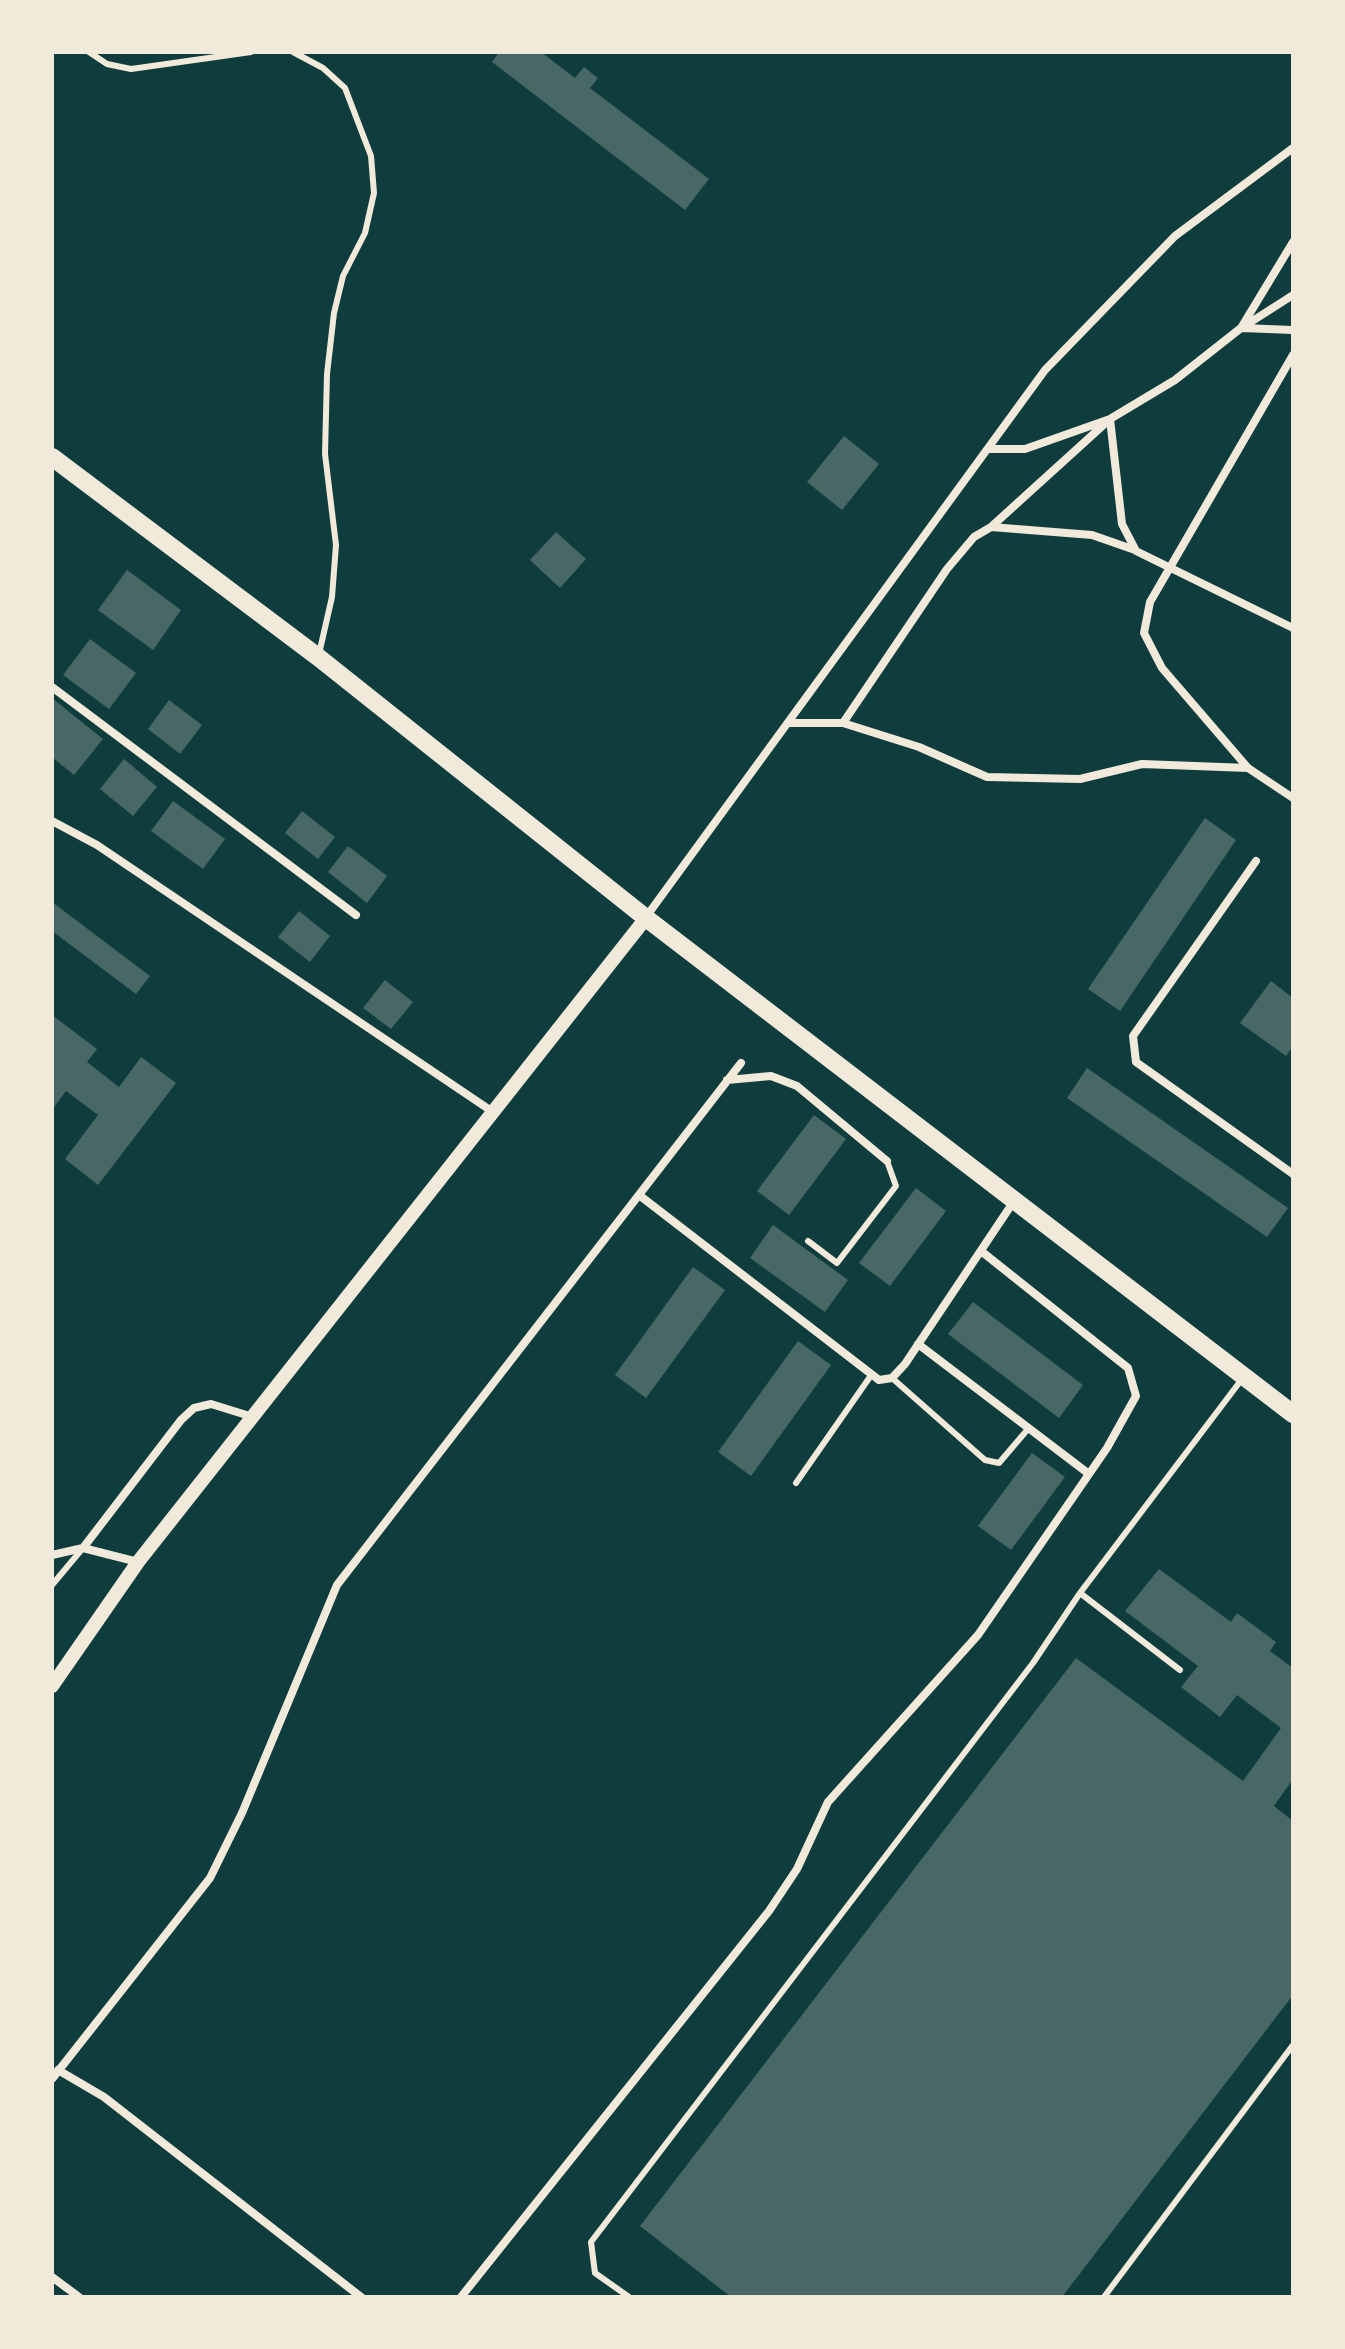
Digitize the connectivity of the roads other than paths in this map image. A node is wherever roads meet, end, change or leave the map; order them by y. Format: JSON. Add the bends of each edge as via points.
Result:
{"nodes":[{"id":1,"x":89,"y":52,"type":"edge"},
{"id":2,"x":251,"y":52,"type":"edge"},
{"id":3,"x":293,"y":52,"type":"edge"},
{"id":4,"x":1293,"y":148,"type":"edge"},
{"id":5,"x":1293,"y":242,"type":"edge"},
{"id":6,"x":1293,"y":295,"type":"edge"},
{"id":7,"x":1241,"y":328,"type":"junction"},
{"id":8,"x":1293,"y":330,"type":"edge"},
{"id":9,"x":1293,"y":355,"type":"edge"},
{"id":10,"x":1110,"y":419,"type":"junction"},
{"id":11,"x":988,"y":449,"type":"junction"},
{"id":12,"x":52,"y":457,"type":"edge"},
{"id":13,"x":991,"y":527,"type":"junction"},
{"id":14,"x":1136,"y":551,"type":"junction"},
{"id":15,"x":1173,"y":568,"type":"junction"},
{"id":16,"x":1293,"y":628,"type":"edge"},
{"id":17,"x":318,"y":657,"type":"junction"},
{"id":18,"x":52,"y":687,"type":"edge"},
{"id":19,"x":788,"y":723,"type":"junction"},
{"id":20,"x":843,"y":723,"type":"junction"},
{"id":21,"x":1248,"y":768,"type":"junction"},
{"id":22,"x":1293,"y":798,"type":"edge"},
{"id":23,"x":52,"y":821,"type":"edge"},
{"id":24,"x":1256,"y":861,"type":"dead end"},
{"id":25,"x":356,"y":915,"type":"dead end"},
{"id":26,"x":646,"y":918,"type":"junction"},
{"id":27,"x":741,"y":1063,"type":"dead end"},
{"id":28,"x":727,"y":1080,"type":"junction"},
{"id":29,"x":493,"y":1112,"type":"junction"},
{"id":30,"x":887,"y":1161,"type":"joint"},
{"id":31,"x":1293,"y":1174,"type":"edge"},
{"id":32,"x":639,"y":1195,"type":"junction"},
{"id":33,"x":1015,"y":1200,"type":"junction"},
{"id":34,"x":808,"y":1241,"type":"dead end"},
{"id":35,"x":981,"y":1251,"type":"junction"},
{"id":36,"x":918,"y":1344,"type":"junction"},
{"id":37,"x":872,"y":1374,"type":"junction"},
{"id":38,"x":1244,"y":1376,"type":"junction"},
{"id":39,"x":892,"y":1378,"type":"junction"},
{"id":40,"x":1293,"y":1414,"type":"edge"},
{"id":41,"x":253,"y":1417,"type":"junction"},
{"id":42,"x":1028,"y":1429,"type":"junction"},
{"id":43,"x":1089,"y":1474,"type":"junction"},
{"id":44,"x":796,"y":1483,"type":"dead end"},
{"id":45,"x":83,"y":1548,"type":"junction"},
{"id":46,"x":52,"y":1555,"type":"edge"},
{"id":47,"x":138,"y":1562,"type":"junction"},
{"id":48,"x":52,"y":1585,"type":"edge"},
{"id":49,"x":1080,"y":1593,"type":"junction"},
{"id":50,"x":1180,"y":1670,"type":"dead end"},
{"id":51,"x":52,"y":1686,"type":"edge"},
{"id":52,"x":1293,"y":2045,"type":"edge"},
{"id":53,"x":58,"y":2070,"type":"junction"},
{"id":54,"x":52,"y":2079,"type":"edge"},
{"id":55,"x":52,"y":2277,"type":"edge"},
{"id":56,"x":79,"y":2297,"type":"edge"},
{"id":57,"x":361,"y":2297,"type":"edge"},
{"id":58,"x":461,"y":2297,"type":"edge"},
{"id":59,"x":629,"y":2297,"type":"edge"},
{"id":60,"x":1104,"y":2297,"type":"edge"}],
"edges":[{"from":1,"to":2,"type":"lane","via":[[107,64],[131,69]]},
{"from":3,"to":17,"type":"lane","via":[[345,88],[371,156],[374,193],[365,233],[343,276],[334,313],[325,454],[336,545],[332,597]]},
{"from":4,"to":11,"type":"street","via":[[1175,236],[1045,370]]},
{"from":5,"to":7,"type":"street"},
{"from":6,"to":7,"type":"street"},
{"from":7,"to":8,"type":"street"},
{"from":7,"to":10,"type":"street","via":[[1175,380]]},
{"from":9,"to":15,"type":"street"},
{"from":10,"to":11,"type":"street","via":[[1025,449]]},
{"from":10,"to":13,"type":"street"},
{"from":10,"to":14,"type":"street","via":[[1122,524]]},
{"from":11,"to":19,"type":"street"},
{"from":12,"to":17,"type":"main road"},
{"from":13,"to":14,"type":"street","via":[[1092,535]]},
{"from":13,"to":20,"type":"street","via":[[974,537],[947,569]]},
{"from":14,"to":15,"type":"street"},
{"from":15,"to":16,"type":"street"},
{"from":15,"to":21,"type":"street","via":[[1150,602],[1144,633],[1162,668]]},
{"from":17,"to":26,"type":"main road"},
{"from":18,"to":25,"type":"street"},
{"from":19,"to":20,"type":"street"},
{"from":19,"to":26,"type":"street"},
{"from":20,"to":21,"type":"street","via":[[919,747],[987,777],[1080,779],[1142,764]]},
{"from":21,"to":22,"type":"street"},
{"from":23,"to":29,"type":"street","via":[[97,845]]},
{"from":24,"to":31,"type":"street","via":[[1133,1036],[1136,1062]]},
{"from":26,"to":29,"type":"street"},
{"from":26,"to":33,"type":"main road"},
{"from":27,"to":28,"type":"street"},
{"from":28,"to":30,"type":"street","via":[[771,1076],[797,1086]]},
{"from":28,"to":32,"type":"street"},
{"from":29,"to":41,"type":"street"},
{"from":30,"to":34,"type":"lane","via":[[896,1186],[837,1263]]},
{"from":32,"to":37,"type":"street"},
{"from":32,"to":53,"type":"street","via":[[337,1585],[210,1878]]},
{"from":33,"to":35,"type":"street"},
{"from":33,"to":38,"type":"main road"},
{"from":35,"to":36,"type":"street"},
{"from":35,"to":43,"type":"street","via":[[1128,1368],[1136,1396]]},
{"from":36,"to":39,"type":"street"},
{"from":36,"to":42,"type":"street"},
{"from":37,"to":39,"type":"street","via":[[879,1380]]},
{"from":37,"to":44,"type":"lane"},
{"from":38,"to":40,"type":"main road"},
{"from":38,"to":49,"type":"lane"},
{"from":39,"to":42,"type":"lane","via":[[985,1460],[999,1463]]},
{"from":41,"to":45,"type":"street","via":[[211,1404],[194,1408]]},
{"from":41,"to":47,"type":"street"},
{"from":42,"to":43,"type":"street"},
{"from":43,"to":58,"type":"street","via":[[978,1635],[828,1802],[797,1869],[769,1911]]},
{"from":45,"to":46,"type":"street"},
{"from":45,"to":47,"type":"street"},
{"from":45,"to":48,"type":"lane"},
{"from":47,"to":51,"type":"street"},
{"from":49,"to":50,"type":"lane"},
{"from":49,"to":59,"type":"lane","via":[[1033,1663],[591,2242],[595,2273]]},
{"from":52,"to":60,"type":"lane"},
{"from":53,"to":54,"type":"street"},
{"from":53,"to":57,"type":"street","via":[[104,2097]]},
{"from":55,"to":56,"type":"street"}]}
